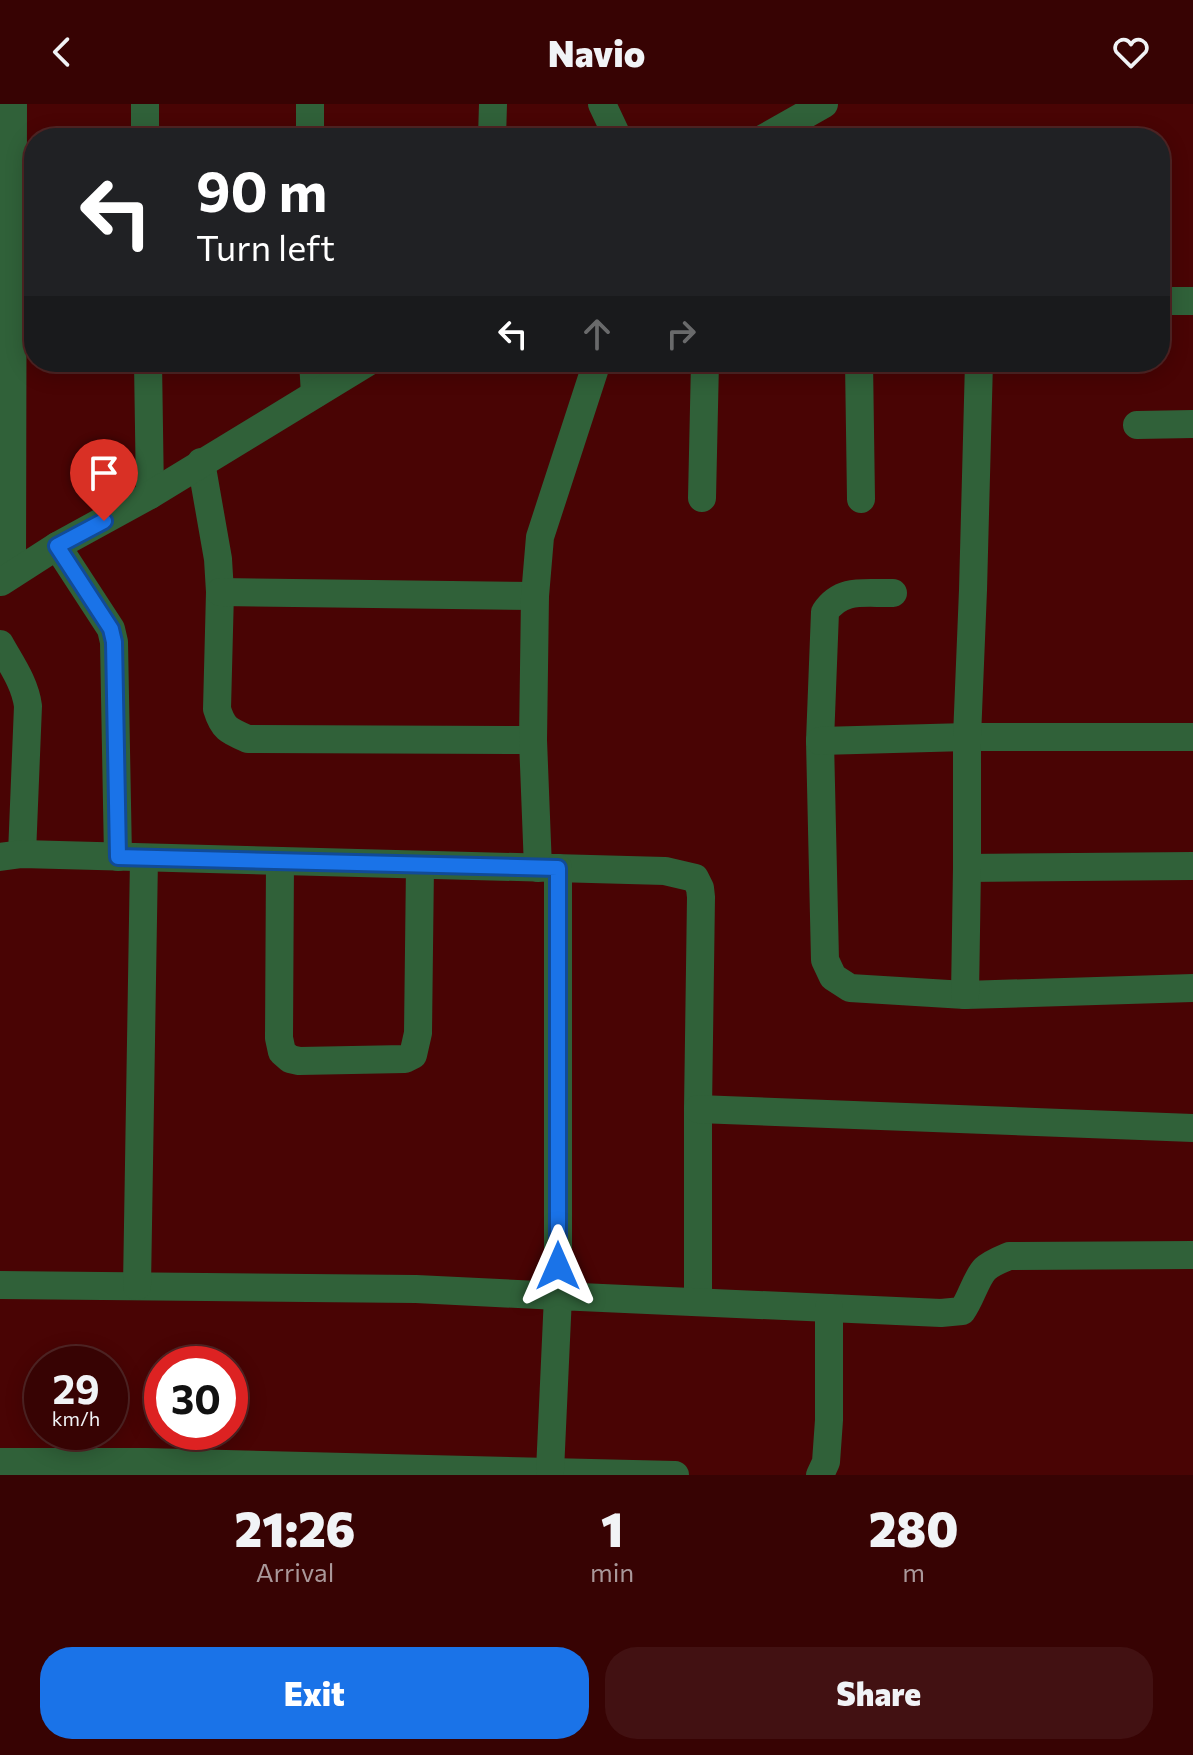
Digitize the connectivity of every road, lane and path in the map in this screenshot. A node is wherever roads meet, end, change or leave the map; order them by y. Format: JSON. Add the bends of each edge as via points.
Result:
{"nodes":[{"id":1,"x":13,"y":104,"type":"edge"},
{"id":2,"x":145,"y":104,"type":"edge"},
{"id":3,"x":310,"y":104,"type":"edge"},
{"id":4,"x":493,"y":104,"type":"edge"},
{"id":5,"x":602,"y":104,"type":"edge"},
{"id":6,"x":824,"y":104,"type":"edge"},
{"id":7,"x":145,"y":128,"type":"edge"},
{"id":8,"x":310,"y":128,"type":"edge"},
{"id":9,"x":492,"y":128,"type":"edge"},
{"id":10,"x":613,"y":128,"type":"edge"},
{"id":11,"x":782,"y":128,"type":"edge"},
{"id":12,"x":7,"y":274,"type":"edge"},
{"id":13,"x":1170,"y":301,"type":"edge"},
{"id":14,"x":1193,"y":301,"type":"edge"},
{"id":15,"x":148,"y":372,"type":"edge"},
{"id":16,"x":314,"y":372,"type":"edge"},
{"id":17,"x":351,"y":372,"type":"edge"},
{"id":18,"x":594,"y":372,"type":"edge"},
{"id":19,"x":705,"y":372,"type":"edge"},
{"id":20,"x":859,"y":372,"type":"edge"},
{"id":21,"x":979,"y":372,"type":"edge"},
{"id":22,"x":315,"y":394,"type":"junction"},
{"id":23,"x":1193,"y":424,"type":"edge"},
{"id":24,"x":1137,"y":425,"type":"dead end"},
{"id":25,"x":201,"y":462,"type":"junction"},
{"id":26,"x":150,"y":495,"type":"junction"},
{"id":27,"x":702,"y":498,"type":"dead end"},
{"id":28,"x":861,"y":499,"type":"dead end"},
{"id":29,"x":57,"y":546,"type":"junction"},
{"id":30,"x":6,"y":578,"type":"edge"},
{"id":31,"x":220,"y":592,"type":"junction"},
{"id":32,"x":893,"y":593,"type":"dead end"},
{"id":33,"x":535,"y":596,"type":"junction"},
{"id":34,"x":0,"y":644,"type":"edge"},
{"id":35,"x":967,"y":737,"type":"junction"},
{"id":36,"x":1193,"y":737,"type":"edge"},
{"id":37,"x":533,"y":740,"type":"junction"},
{"id":38,"x":820,"y":741,"type":"junction"},
{"id":39,"x":11,"y":856,"type":"edge"},
{"id":40,"x":131,"y":857,"type":"junction"},
{"id":41,"x":280,"y":861,"type":"junction"},
{"id":42,"x":420,"y":865,"type":"junction"},
{"id":43,"x":1193,"y":866,"type":"edge"},
{"id":44,"x":548,"y":868,"type":"junction"},
{"id":45,"x":967,"y":868,"type":"junction"},
{"id":46,"x":1193,"y":988,"type":"edge"},
{"id":47,"x":965,"y":995,"type":"junction"},
{"id":48,"x":698,"y":1109,"type":"junction"},
{"id":49,"x":1193,"y":1128,"type":"edge"},
{"id":50,"x":1193,"y":1255,"type":"edge"},
{"id":51,"x":0,"y":1285,"type":"edge"},
{"id":52,"x":137,"y":1286,"type":"junction"},
{"id":53,"x":558,"y":1296,"type":"junction"},
{"id":54,"x":698,"y":1302,"type":"junction"},
{"id":55,"x":829,"y":1308,"type":"junction"},
{"id":56,"x":10,"y":1466,"type":"edge"},
{"id":57,"x":146,"y":1468,"type":"edge"},
{"id":58,"x":550,"y":1471,"type":"junction"},
{"id":59,"x":675,"y":1475,"type":"edge"},
{"id":60,"x":820,"y":1475,"type":"edge"}],
"edges":[{"from":1,"to":12,"type":"street"},
{"from":2,"to":7,"type":"street"},
{"from":3,"to":8,"type":"street"},
{"from":4,"to":9,"type":"street"},
{"from":5,"to":10,"type":"street"},
{"from":6,"to":11,"type":"street"},
{"from":12,"to":30,"type":"street"},
{"from":13,"to":14,"type":"street"},
{"from":15,"to":26,"type":"street"},
{"from":16,"to":22,"type":"street"},
{"from":17,"to":22,"type":"street"},
{"from":18,"to":33,"type":"street","via":[[540,537]]},
{"from":19,"to":27,"type":"street"},
{"from":20,"to":28,"type":"street"},
{"from":21,"to":35,"type":"street"},
{"from":22,"to":25,"type":"street"},
{"from":23,"to":24,"type":"street"},
{"from":25,"to":26,"type":"street"},
{"from":25,"to":31,"type":"street"},
{"from":26,"to":29,"type":"street"},
{"from":29,"to":30,"type":"street"},
{"from":29,"to":40,"type":"street","via":[[111,629]]},
{"from":31,"to":33,"type":"street"},
{"from":31,"to":37,"type":"street","via":[[217,709],[231,732],[248,739]]},
{"from":32,"to":38,"type":"street","via":[[843,594],[825,612]]},
{"from":33,"to":37,"type":"street"},
{"from":34,"to":39,"type":"street","via":[[28,706]]},
{"from":35,"to":36,"type":"street"},
{"from":35,"to":38,"type":"street"},
{"from":35,"to":45,"type":"street"},
{"from":37,"to":44,"type":"street"},
{"from":38,"to":47,"type":"street","via":[[825,960],[833,977],[850,988]]},
{"from":39,"to":40,"type":"street"},
{"from":40,"to":41,"type":"street"},
{"from":40,"to":52,"type":"street"},
{"from":41,"to":42,"type":"street"},
{"from":41,"to":42,"type":"street","via":[[279,1038],[282,1052],[299,1061],[413,1055],[418,1033]]},
{"from":42,"to":44,"type":"street"},
{"from":43,"to":45,"type":"street"},
{"from":44,"to":48,"type":"street","via":[[665,871],[695,878],[701,897]]},
{"from":44,"to":53,"type":"street"},
{"from":45,"to":47,"type":"street"},
{"from":46,"to":47,"type":"street"},
{"from":48,"to":49,"type":"street"},
{"from":48,"to":54,"type":"street"},
{"from":50,"to":55,"type":"street","via":[[1009,1256],[985,1269],[962,1311]]},
{"from":51,"to":52,"type":"street"},
{"from":52,"to":53,"type":"street"},
{"from":53,"to":54,"type":"street"},
{"from":53,"to":58,"type":"street"},
{"from":54,"to":55,"type":"street"},
{"from":55,"to":60,"type":"street","via":[[829,1420]]},
{"from":56,"to":57,"type":"street"},
{"from":57,"to":58,"type":"street"},
{"from":58,"to":59,"type":"street"}]}
